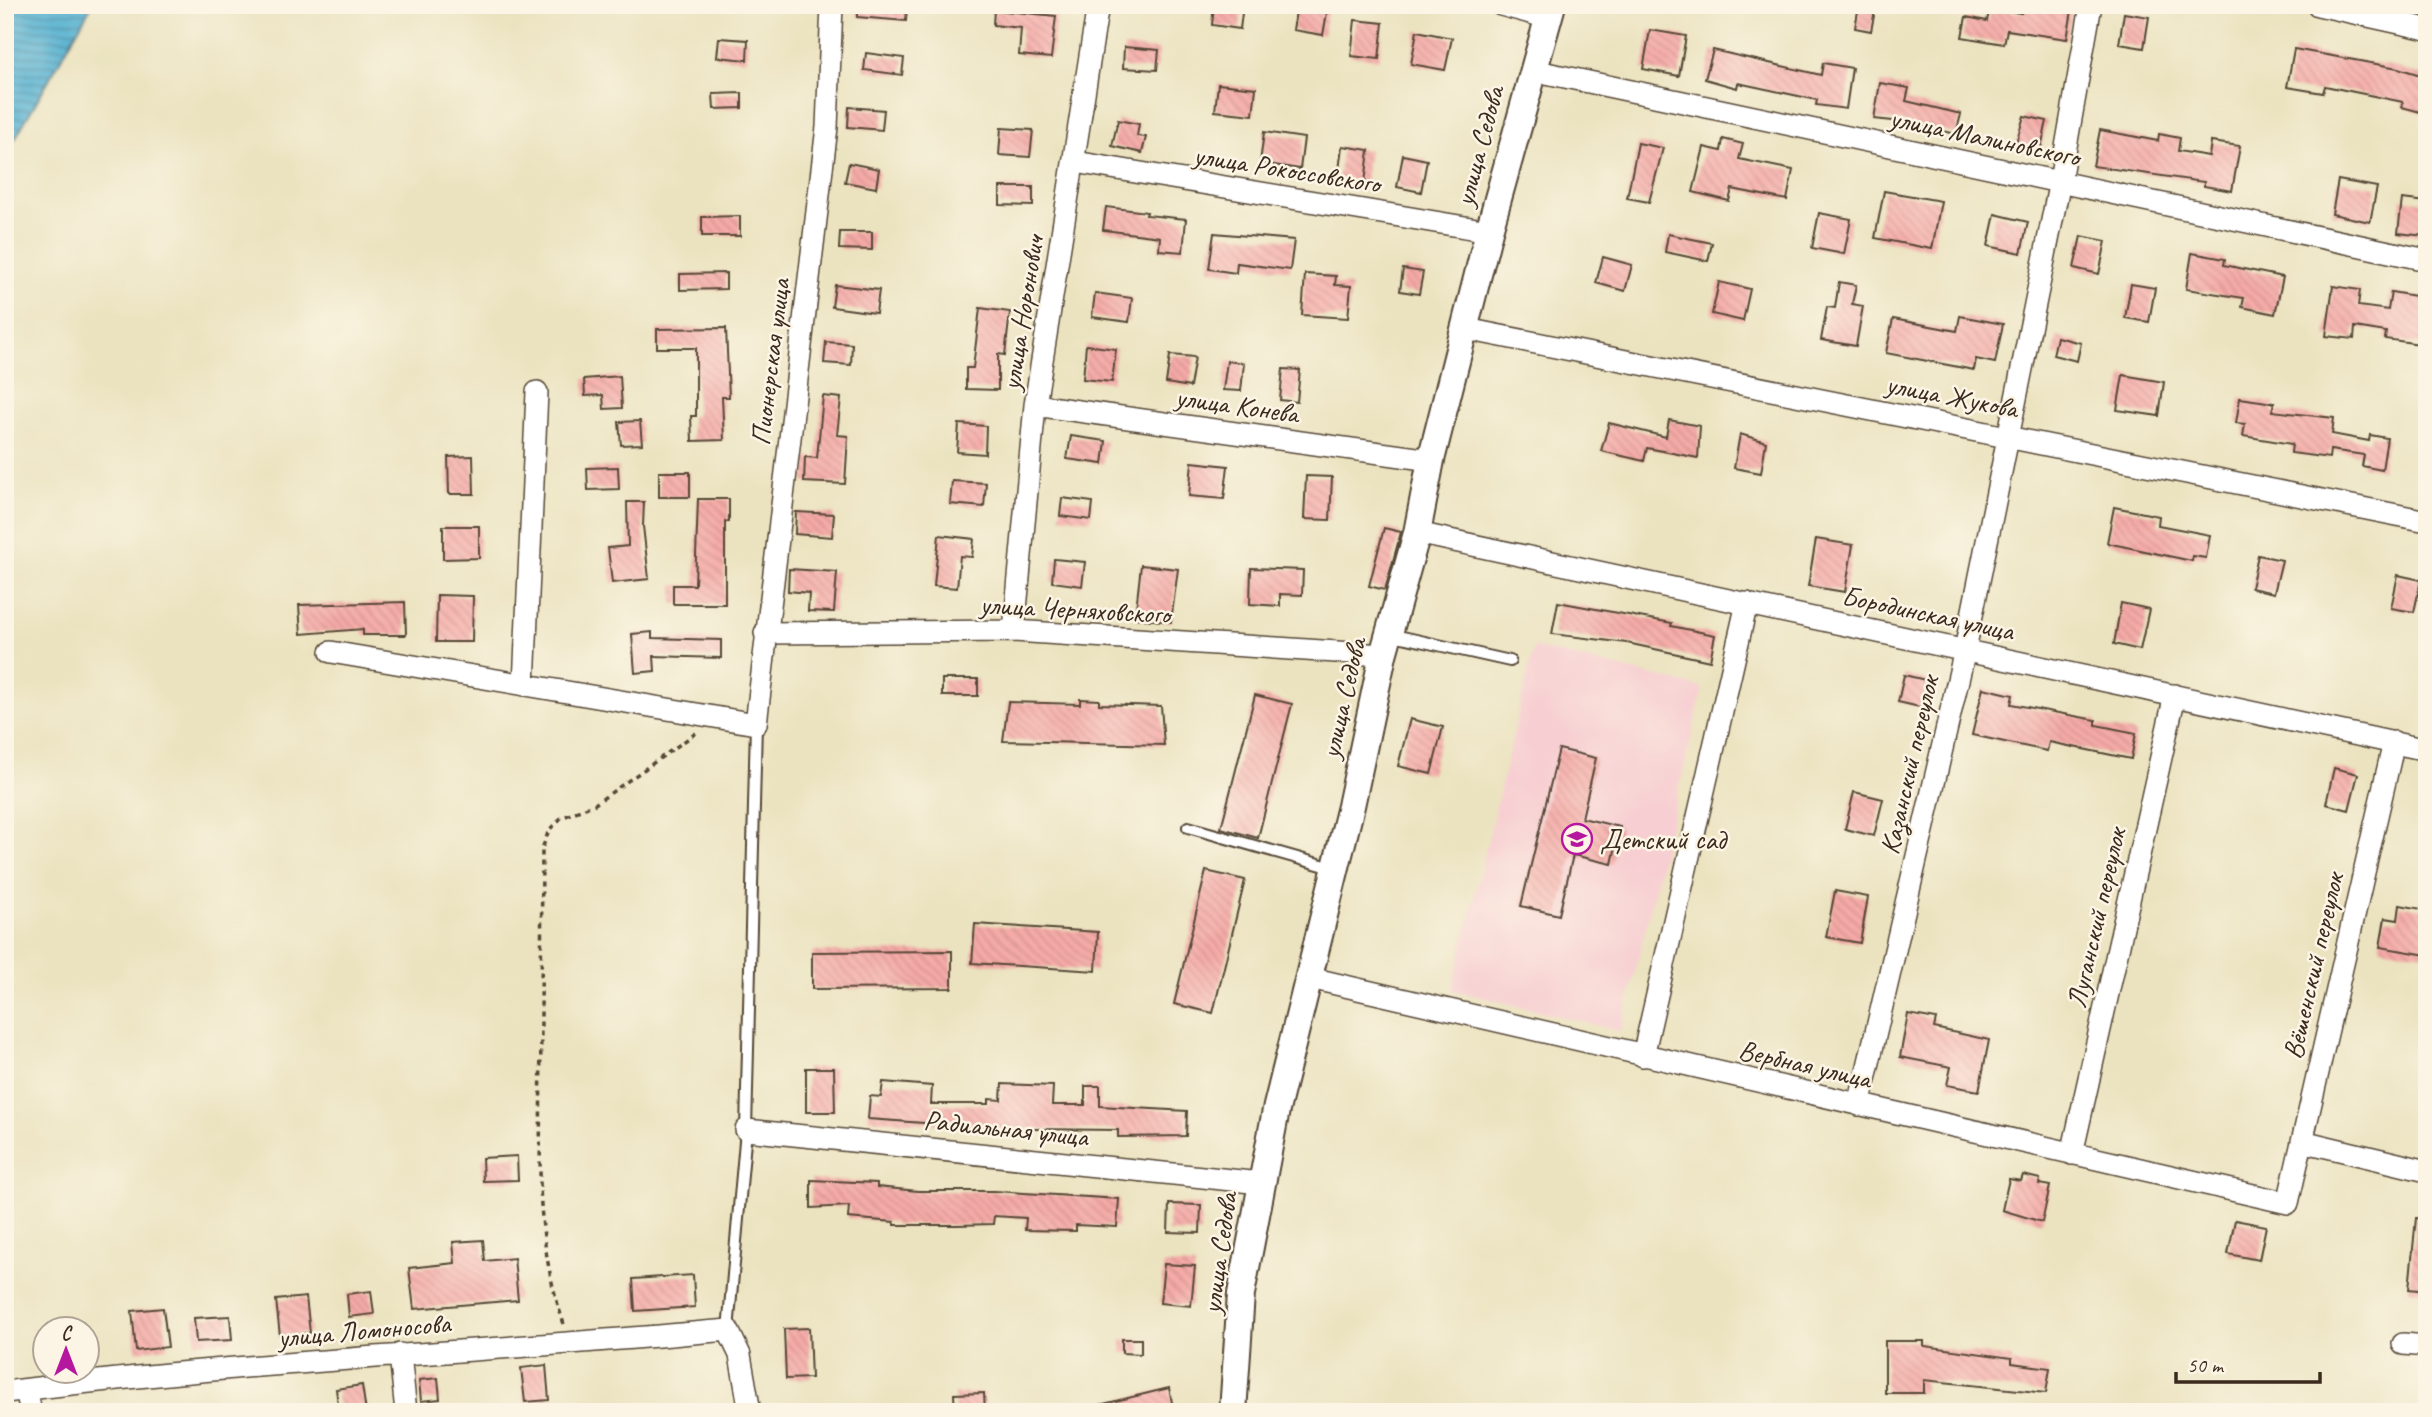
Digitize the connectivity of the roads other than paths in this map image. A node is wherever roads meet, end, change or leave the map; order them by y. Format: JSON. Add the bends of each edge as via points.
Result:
{"nodes":[{"id":1,"x":832,"y":5,"type":"edge"},
{"id":2,"x":1098,"y":5,"type":"edge"},
{"id":3,"x":1501,"y":5,"type":"edge"},
{"id":4,"x":2091,"y":5,"type":"edge"},
{"id":5,"x":2318,"y":5,"type":"edge"},
{"id":6,"x":1550,"y":11,"type":"edge"},
{"id":7,"x":2427,"y":29,"type":"edge"},
{"id":8,"x":1532,"y":71,"type":"junction"},
{"id":9,"x":1075,"y":162,"type":"junction"},
{"id":10,"x":2060,"y":181,"type":"junction"},
{"id":11,"x":1489,"y":231,"type":"junction"},
{"id":12,"x":2427,"y":260,"type":"edge"},
{"id":13,"x":1466,"y":330,"type":"junction"},
{"id":14,"x":537,"y":392,"type":"dead end"},
{"id":15,"x":1035,"y":405,"type":"junction"},
{"id":16,"x":2008,"y":436,"type":"junction"},
{"id":17,"x":1432,"y":460,"type":"junction"},
{"id":18,"x":2427,"y":521,"type":"edge"},
{"id":19,"x":1417,"y":533,"type":"junction"},
{"id":20,"x":1747,"y":603,"type":"junction"},
{"id":21,"x":1014,"y":631,"type":"junction"},
{"id":22,"x":765,"y":633,"type":"junction"},
{"id":23,"x":1386,"y":644,"type":"junction"},
{"id":24,"x":1965,"y":650,"type":"junction"},
{"id":25,"x":331,"y":652,"type":"dead end"},
{"id":26,"x":1510,"y":661,"type":"dead end"},
{"id":27,"x":524,"y":685,"type":"junction"},
{"id":28,"x":2175,"y":695,"type":"junction"},
{"id":29,"x":756,"y":724,"type":"junction"},
{"id":30,"x":2394,"y":743,"type":"junction"},
{"id":31,"x":2427,"y":750,"type":"edge"},
{"id":32,"x":1188,"y":827,"type":"dead end"},
{"id":33,"x":1336,"y":869,"type":"junction"},
{"id":34,"x":1310,"y":978,"type":"junction"},
{"id":35,"x":1643,"y":1056,"type":"junction"},
{"id":36,"x":1859,"y":1105,"type":"junction"},
{"id":37,"x":746,"y":1130,"type":"junction"},
{"id":38,"x":2302,"y":1141,"type":"junction"},
{"id":39,"x":2072,"y":1154,"type":"junction"},
{"id":40,"x":2427,"y":1171,"type":"edge"},
{"id":41,"x":1261,"y":1183,"type":"junction"},
{"id":42,"x":2288,"y":1203,"type":"joint"},
{"id":43,"x":728,"y":1330,"type":"junction"},
{"id":44,"x":2403,"y":1344,"type":"dead end"},
{"id":45,"x":2427,"y":1346,"type":"edge"},
{"id":46,"x":400,"y":1354,"type":"junction"},
{"id":47,"x":16,"y":1391,"type":"edge"},
{"id":48,"x":30,"y":1412,"type":"edge"},
{"id":49,"x":406,"y":1412,"type":"edge"},
{"id":50,"x":750,"y":1412,"type":"edge"},
{"id":51,"x":1233,"y":1412,"type":"edge"}],
"edges":[{"from":1,"to":22,"type":"street","name":"Пионерская улица","via":[[827,127]]},
{"from":2,"to":9,"type":"street","name":"улица Норонович"},
{"from":3,"to":6,"type":"street"},
{"from":4,"to":10,"type":"street","name":"Казанский переулок"},
{"from":5,"to":7,"type":"street"},
{"from":6,"to":8,"type":"street","name":"улица Седова"},
{"from":8,"to":10,"type":"street","name":"улица Малиновского"},
{"from":8,"to":11,"type":"street","name":"улица Седова"},
{"from":9,"to":11,"type":"street","name":"улица Рокоссовского"},
{"from":9,"to":15,"type":"street","name":"улица Норонович"},
{"from":10,"to":12,"type":"street","name":"улица Малиновского"},
{"from":10,"to":16,"type":"street","name":"Казанский переулок"},
{"from":11,"to":13,"type":"street","name":"улица Седова"},
{"from":13,"to":16,"type":"street","name":"улица Жукова"},
{"from":13,"to":17,"type":"street","name":"улица Седова"},
{"from":14,"to":27,"type":"street"},
{"from":15,"to":17,"type":"street","name":"улица Конева"},
{"from":15,"to":21,"type":"street","name":"улица Норонович"},
{"from":16,"to":18,"type":"street","name":"улица Жукова"},
{"from":16,"to":24,"type":"street","name":"Казанский переулок"},
{"from":17,"to":19,"type":"street","name":"улица Седова"},
{"from":19,"to":20,"type":"street","name":"Бородинская улица"},
{"from":19,"to":23,"type":"street","name":"улица Седова"},
{"from":20,"to":24,"type":"street","name":"Бородинская улица"},
{"from":20,"to":35,"type":"street"},
{"from":21,"to":22,"type":"street","name":"улица Черняховского"},
{"from":21,"to":23,"type":"street","name":"улица Черняховского"},
{"from":22,"to":29,"type":"street","name":"Пионерская улица"},
{"from":23,"to":26,"type":"lane"},
{"from":23,"to":33,"type":"street","name":"улица Седова"},
{"from":24,"to":28,"type":"street","name":"Бородинская улица"},
{"from":24,"to":36,"type":"street","name":"Казанский переулок"},
{"from":25,"to":27,"type":"street"},
{"from":27,"to":29,"type":"street"},
{"from":28,"to":30,"type":"street","name":"Бородинская улица"},
{"from":28,"to":39,"type":"street","name":"Луганский переулок"},
{"from":29,"to":37,"type":"lane"},
{"from":30,"to":31,"type":"street","name":"Бородинская улица"},
{"from":30,"to":38,"type":"street","name":"Вёшенский переулок"},
{"from":32,"to":33,"type":"lane"},
{"from":33,"to":34,"type":"street","name":"улица Седова"},
{"from":34,"to":35,"type":"street","name":"Вербная улица"},
{"from":34,"to":41,"type":"street","name":"улица Седова"},
{"from":35,"to":36,"type":"street","name":"Вербная улица"},
{"from":36,"to":39,"type":"street","name":"Вербная улица"},
{"from":37,"to":41,"type":"street","name":"Радиальная улица"},
{"from":37,"to":43,"type":"lane"},
{"from":38,"to":40,"type":"street"},
{"from":38,"to":42,"type":"street","name":"Вёшенский переулок"},
{"from":39,"to":42,"type":"street","name":"Вербная улица"},
{"from":41,"to":51,"type":"street","name":"улица Седова","via":[[1241,1294]]},
{"from":43,"to":46,"type":"street","name":"улица Ломоносова"},
{"from":43,"to":50,"type":"street","via":[[740,1355]]},
{"from":44,"to":45,"type":"street"},
{"from":46,"to":47,"type":"street","name":"улица Ломоносова"},
{"from":46,"to":49,"type":"street"},
{"from":47,"to":48,"type":"street"}]}
